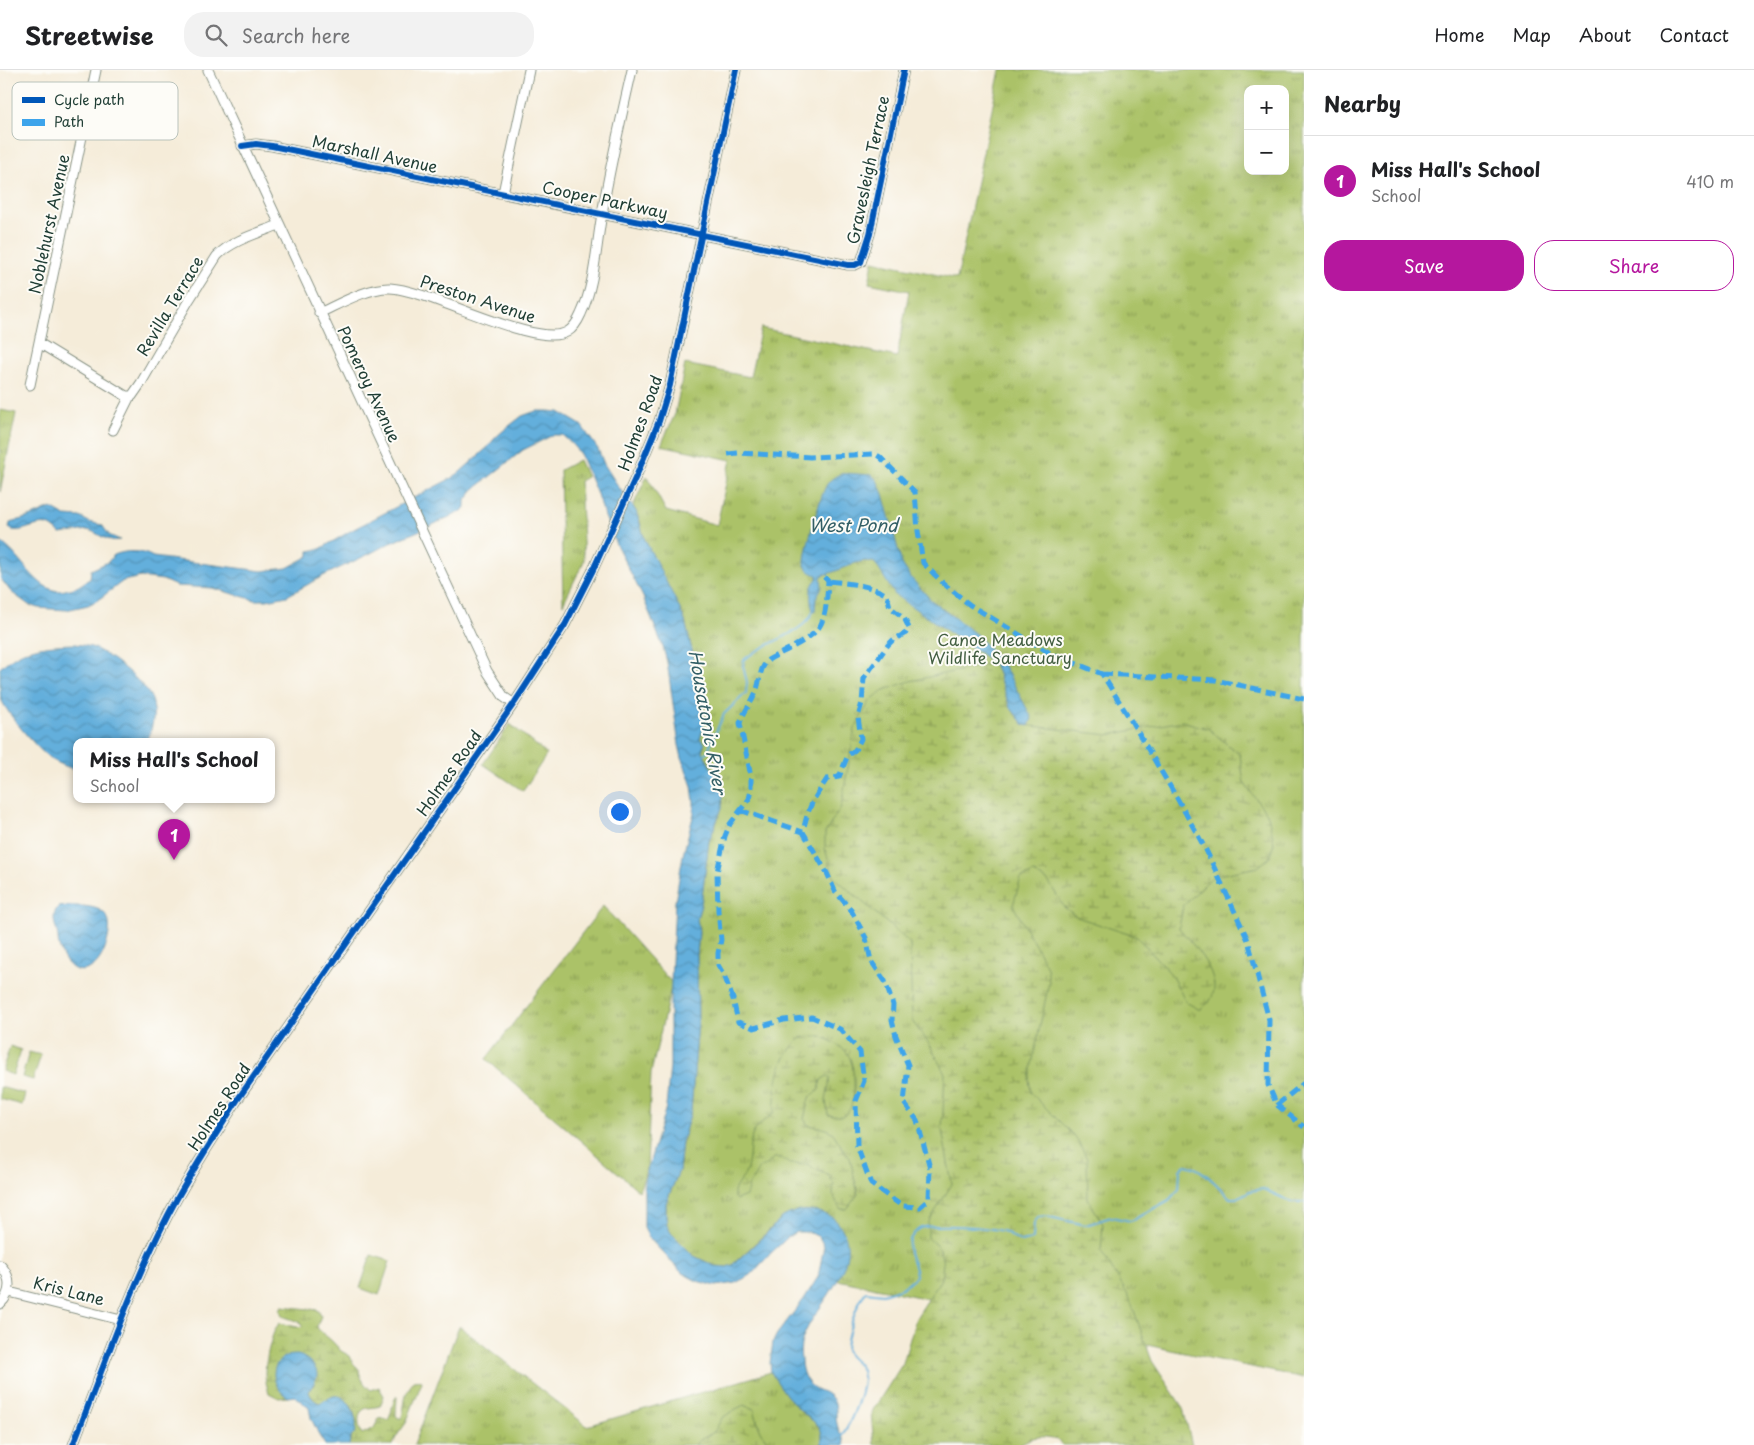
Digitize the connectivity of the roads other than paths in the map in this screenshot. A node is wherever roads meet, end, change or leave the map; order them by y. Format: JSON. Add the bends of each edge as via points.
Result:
{"nodes":[{"id":1,"x":208,"y":70,"type":"edge"},
{"id":2,"x":529,"y":70,"type":"edge"},
{"id":3,"x":632,"y":70,"type":"edge"},
{"id":4,"x":736,"y":70,"type":"edge"},
{"id":5,"x":904,"y":70,"type":"edge"},
{"id":6,"x":81,"y":140,"type":"edge"},
{"id":7,"x":242,"y":146,"type":"junction"},
{"id":8,"x":503,"y":193,"type":"junction"},
{"id":9,"x":602,"y":214,"type":"junction"},
{"id":10,"x":278,"y":225,"type":"junction"},
{"id":11,"x":700,"y":235,"type":"junction"},
{"id":12,"x":319,"y":313,"type":"junction"},
{"id":13,"x":39,"y":343,"type":"junction"},
{"id":14,"x":30,"y":384,"type":"dead end"},
{"id":15,"x":130,"y":396,"type":"junction"},
{"id":16,"x":112,"y":430,"type":"dead end"},
{"id":17,"x":514,"y":704,"type":"junction"},
{"id":18,"x":0,"y":1265,"type":"edge"},
{"id":19,"x":8,"y":1292,"type":"junction"},
{"id":20,"x":0,"y":1304,"type":"edge"},
{"id":21,"x":121,"y":1320,"type":"junction"},
{"id":22,"x":73,"y":1445,"type":"edge"}],
"edges":[{"from":1,"to":7,"type":"street","name":"Pomeroy Avenue"},
{"from":2,"to":8,"type":"street"},
{"from":3,"to":9,"type":"street","name":"Preston Avenue"},
{"from":4,"to":11,"type":"street","name":"Holmes Road"},
{"from":5,"to":11,"type":"street","name":"Gravesleigh Terrace","via":[[870,234],[861,262],[848,266]]},
{"from":6,"to":13,"type":"street","name":"Noblehurst Avenue"},
{"from":7,"to":8,"type":"street","name":"Marshall Avenue","via":[[264,144]]},
{"from":7,"to":10,"type":"street","name":"Pomeroy Avenue"},
{"from":8,"to":9,"type":"street","name":"Cooper Parkway"},
{"from":9,"to":11,"type":"street","name":"Cooper Parkway"},
{"from":9,"to":12,"type":"street","name":"Preston Avenue","via":[[586,300],[574,327],[566,332],[538,335],[392,288],[376,288]]},
{"from":10,"to":12,"type":"street","name":"Pomeroy Avenue"},
{"from":10,"to":15,"type":"street","name":"Revilla Terrace","via":[[222,251]]},
{"from":11,"to":17,"type":"street","name":"Holmes Road","via":[[670,385],[659,421],[569,618]]},
{"from":12,"to":17,"type":"street","name":"Pomeroy Avenue","via":[[487,671],[504,697]]},
{"from":13,"to":14,"type":"street","name":"Noblehurst Avenue"},
{"from":13,"to":15,"type":"street"},
{"from":15,"to":16,"type":"street","name":"Revilla Terrace"},
{"from":17,"to":21,"type":"street","name":"Holmes Road","via":[[238,1099],[164,1222]]},
{"from":18,"to":19,"type":"street","name":"Kris Lane","via":[[9,1279]]},
{"from":19,"to":20,"type":"street","name":"Kris Lane"},
{"from":19,"to":21,"type":"street","name":"Kris Lane"},
{"from":21,"to":22,"type":"street","name":"Holmes Road"}]}
